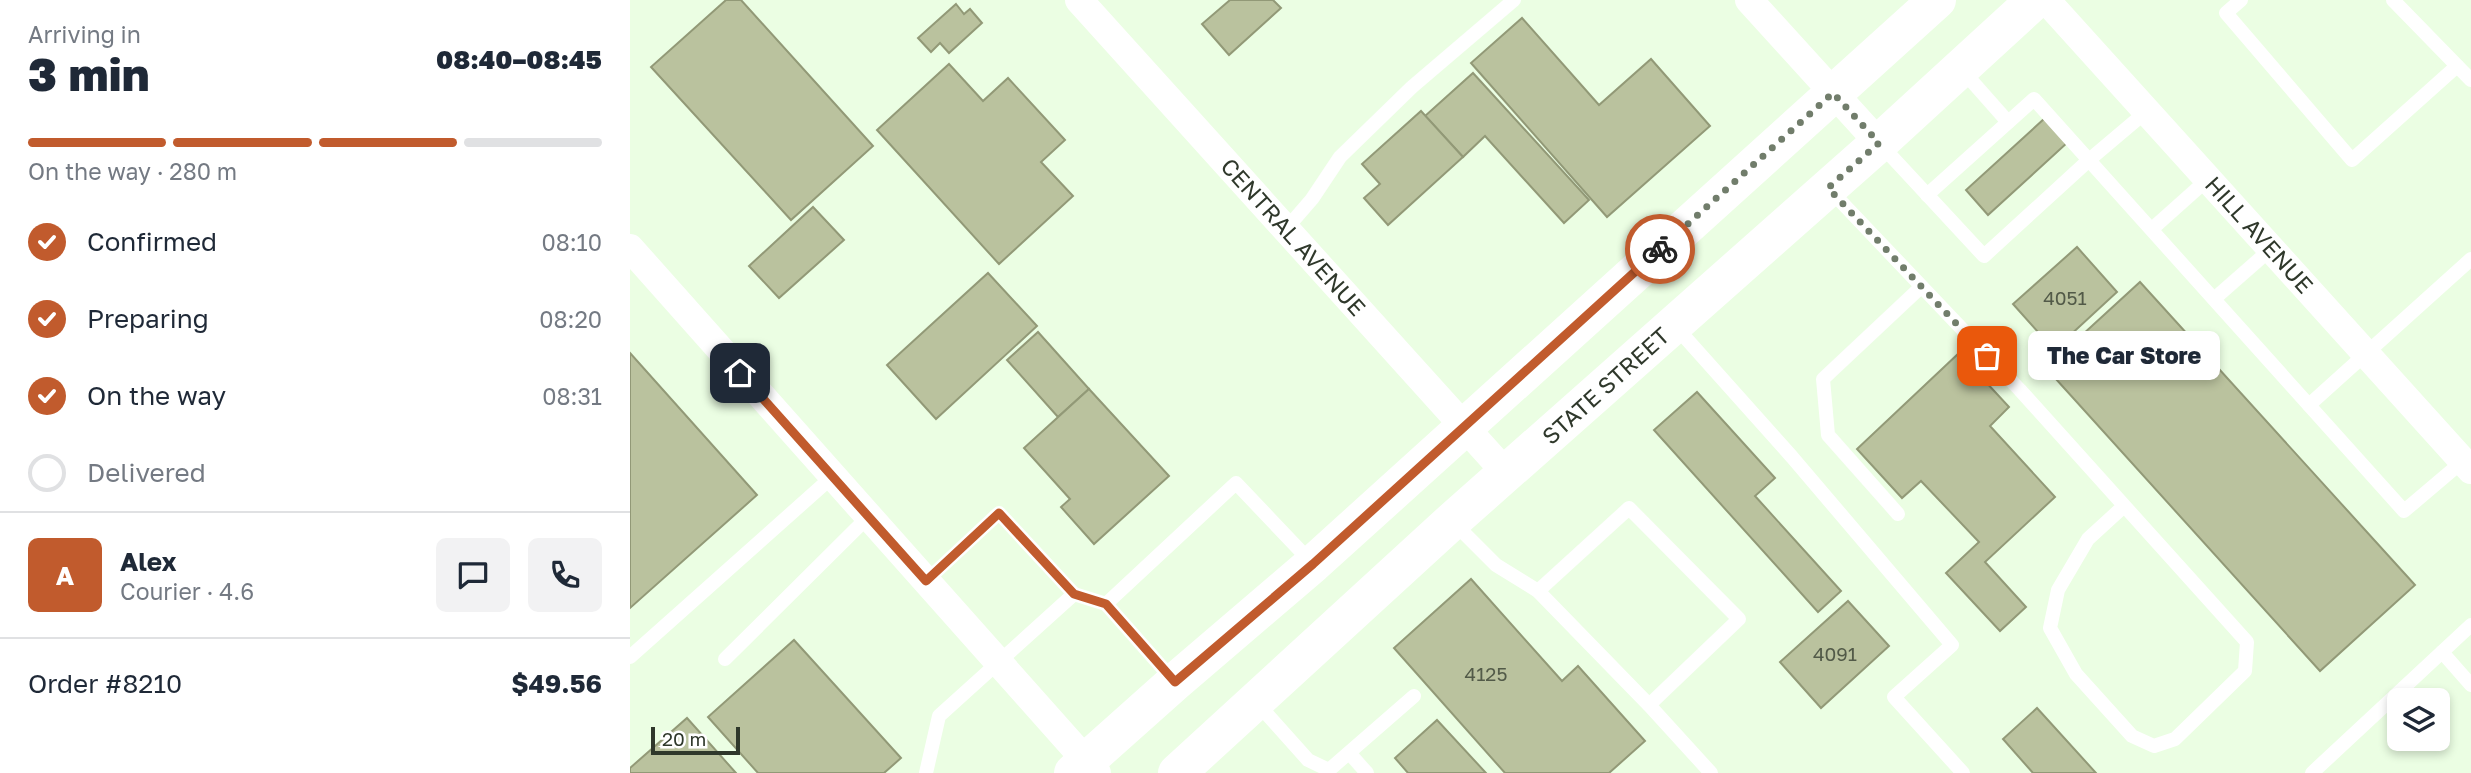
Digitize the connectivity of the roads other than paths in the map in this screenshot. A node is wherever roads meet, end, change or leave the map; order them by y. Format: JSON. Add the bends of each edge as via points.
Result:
{"nodes":[{"id":1,"x":1079,"y":0,"type":"edge"},
{"id":2,"x":1514,"y":0,"type":"edge"},
{"id":3,"x":1749,"y":0,"type":"edge"},
{"id":4,"x":1937,"y":0,"type":"edge"},
{"id":5,"x":2035,"y":0,"type":"edge"},
{"id":6,"x":2046,"y":0,"type":"edge"},
{"id":7,"x":2241,"y":0,"type":"edge"},
{"id":8,"x":2393,"y":0,"type":"edge"},
{"id":9,"x":2458,"y":66,"type":"junction"},
{"id":10,"x":1961,"y":69,"type":"junction"},
{"id":11,"x":2471,"y":80,"type":"edge"},
{"id":12,"x":1833,"y":93,"type":"junction"},
{"id":13,"x":2147,"y":111,"type":"junction"},
{"id":14,"x":2008,"y":122,"type":"junction"},
{"id":15,"x":1879,"y":143,"type":"junction"},
{"id":16,"x":2089,"y":160,"type":"junction"},
{"id":17,"x":2208,"y":179,"type":"junction"},
{"id":18,"x":1828,"y":188,"type":"junction"},
{"id":19,"x":1927,"y":195,"type":"junction"},
{"id":20,"x":1286,"y":229,"type":"junction"},
{"id":21,"x":2152,"y":229,"type":"junction"},
{"id":22,"x":630,"y":248,"type":"edge"},
{"id":23,"x":2272,"y":249,"type":"junction"},
{"id":24,"x":2471,"y":259,"type":"edge"},
{"id":25,"x":1921,"y":287,"type":"junction"},
{"id":26,"x":2214,"y":299,"type":"junction"},
{"id":27,"x":1675,"y":325,"type":"junction"},
{"id":28,"x":2366,"y":354,"type":"junction"},
{"id":29,"x":2309,"y":405,"type":"junction"},
{"id":30,"x":1464,"y":426,"type":"junction"},
{"id":31,"x":2467,"y":466,"type":"edge"},
{"id":32,"x":1507,"y":474,"type":"junction"},
{"id":33,"x":832,"y":477,"type":"junction"},
{"id":34,"x":2124,"y":506,"type":"junction"},
{"id":35,"x":1898,"y":514,"type":"dead end"},
{"id":36,"x":868,"y":517,"type":"junction"},
{"id":37,"x":1452,"y":521,"type":"junction"},
{"id":38,"x":1313,"y":564,"type":"junction"},
{"id":39,"x":926,"y":581,"type":"junction"},
{"id":40,"x":1538,"y":591,"type":"junction"},
{"id":41,"x":1074,"y":594,"type":"junction"},
{"id":42,"x":1106,"y":604,"type":"junction"},
{"id":43,"x":2471,"y":625,"type":"edge"},
{"id":44,"x":2442,"y":652,"type":"junction"},
{"id":45,"x":630,"y":657,"type":"edge"},
{"id":46,"x":725,"y":659,"type":"dead end"},
{"id":47,"x":999,"y":663,"type":"junction"},
{"id":48,"x":1175,"y":682,"type":"junction"},
{"id":49,"x":2471,"y":685,"type":"edge"},
{"id":50,"x":1414,"y":696,"type":"dead end"},
{"id":51,"x":1256,"y":702,"type":"junction"},
{"id":52,"x":1649,"y":705,"type":"junction"},
{"id":53,"x":1350,"y":754,"type":"junction"},
{"id":54,"x":1086,"y":769,"type":"edge"},
{"id":55,"x":926,"y":773,"type":"edge"},
{"id":56,"x":1177,"y":773,"type":"edge"},
{"id":57,"x":1367,"y":773,"type":"edge"},
{"id":58,"x":1711,"y":773,"type":"edge"},
{"id":59,"x":1963,"y":773,"type":"edge"},
{"id":60,"x":2312,"y":773,"type":"edge"}],
"edges":[{"from":1,"to":20,"type":"street","name":"CENTRAL AVENUE"},
{"from":2,"to":20,"type":"lane","via":[[1412,87],[1340,157]]},
{"from":3,"to":12,"type":"street"},
{"from":4,"to":12,"type":"main road"},
{"from":5,"to":10,"type":"main road","name":"STATE STREET"},
{"from":6,"to":13,"type":"street","name":"HILL AVENUE"},
{"from":7,"to":9,"type":"lane","via":[[2226,13],[2352,160]]},
{"from":8,"to":9,"type":"lane"},
{"from":9,"to":11,"type":"lane"},
{"from":10,"to":14,"type":"lane"},
{"from":10,"to":15,"type":"main road","name":"STATE STREET"},
{"from":12,"to":15,"type":"street"},
{"from":12,"to":30,"type":"main road"},
{"from":13,"to":16,"type":"lane"},
{"from":13,"to":17,"type":"street","name":"HILL AVENUE"},
{"from":14,"to":16,"type":"lane","via":[[2034,99]]},
{"from":14,"to":19,"type":"lane"},
{"from":15,"to":18,"type":"main road","name":"STATE STREET"},
{"from":15,"to":19,"type":"lane"},
{"from":16,"to":19,"type":"lane","via":[[1984,256]]},
{"from":16,"to":21,"type":"lane"},
{"from":17,"to":21,"type":"lane"},
{"from":17,"to":23,"type":"street","name":"HILL AVENUE"},
{"from":18,"to":25,"type":"lane"},
{"from":18,"to":27,"type":"main road","name":"STATE STREET"},
{"from":20,"to":30,"type":"street","name":"CENTRAL AVENUE"},
{"from":21,"to":26,"type":"lane"},
{"from":22,"to":33,"type":"street"},
{"from":23,"to":26,"type":"lane"},
{"from":23,"to":28,"type":"street","name":"HILL AVENUE"},
{"from":24,"to":28,"type":"lane"},
{"from":25,"to":34,"type":"lane"},
{"from":25,"to":35,"type":"lane","via":[[1823,379],[1828,435]]},
{"from":26,"to":29,"type":"lane"},
{"from":27,"to":32,"type":"main road","name":"STATE STREET"},
{"from":27,"to":59,"type":"lane","via":[[1952,645],[1894,697]]},
{"from":28,"to":29,"type":"lane"},
{"from":28,"to":31,"type":"street","name":"HILL AVENUE"},
{"from":29,"to":31,"type":"lane","via":[[2404,511]]},
{"from":30,"to":32,"type":"street","name":"CENTRAL AVENUE"},
{"from":30,"to":38,"type":"main road"},
{"from":32,"to":37,"type":"main road","name":"STATE STREET"},
{"from":33,"to":36,"type":"street"},
{"from":33,"to":45,"type":"lane"},
{"from":34,"to":34,"type":"lane","via":[[2247,642],[2245,671],[2175,739],[2154,746],[2132,736],[2076,674],[2050,628],[2058,590],[2088,539]]},
{"from":36,"to":39,"type":"street"},
{"from":36,"to":46,"type":"lane"},
{"from":37,"to":40,"type":"lane","via":[[1496,565]]},
{"from":37,"to":51,"type":"main road","name":"STATE STREET"},
{"from":38,"to":42,"type":"lane","via":[[1236,483]]},
{"from":38,"to":48,"type":"main road"},
{"from":39,"to":41,"type":"lane","via":[[999,513]]},
{"from":39,"to":47,"type":"street"},
{"from":40,"to":52,"type":"lane"},
{"from":40,"to":52,"type":"lane","via":[[1629,508],[1739,619]]},
{"from":41,"to":42,"type":"lane"},
{"from":41,"to":47,"type":"lane"},
{"from":42,"to":48,"type":"lane"},
{"from":43,"to":44,"type":"lane"},
{"from":44,"to":49,"type":"lane"},
{"from":44,"to":60,"type":"lane"},
{"from":47,"to":54,"type":"street"},
{"from":47,"to":55,"type":"lane","via":[[939,716]]},
{"from":48,"to":54,"type":"main road"},
{"from":50,"to":53,"type":"lane"},
{"from":51,"to":53,"type":"lane","via":[[1308,760],[1329,770]]},
{"from":51,"to":56,"type":"main road","name":"STATE STREET"},
{"from":52,"to":58,"type":"lane"},
{"from":53,"to":57,"type":"lane"}]}
